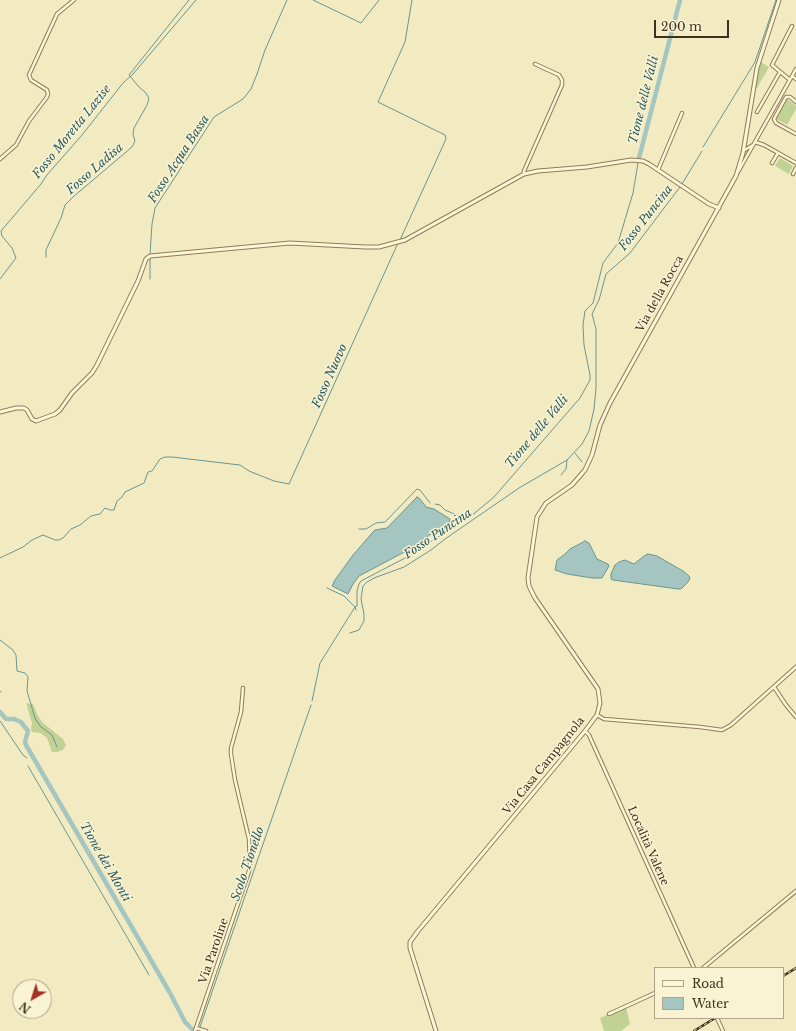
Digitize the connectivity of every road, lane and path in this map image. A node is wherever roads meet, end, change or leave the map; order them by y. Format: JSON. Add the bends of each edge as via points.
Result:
{"nodes":[{"id":1,"x":74,"y":0,"type":"edge"},
{"id":2,"x":778,"y":0,"type":"edge"},
{"id":3,"x":792,"y":26,"type":"dead end"},
{"id":4,"x":535,"y":64,"type":"dead end"},
{"id":5,"x":796,"y":69,"type":"edge"},
{"id":6,"x":780,"y":72,"type":"junction"},
{"id":7,"x":792,"y":76,"type":"junction"},
{"id":8,"x":796,"y":79,"type":"edge"},
{"id":9,"x":790,"y":80,"type":"junction"},
{"id":10,"x":796,"y":102,"type":"edge"},
{"id":11,"x":775,"y":106,"type":"junction"},
{"id":12,"x":779,"y":109,"type":"junction"},
{"id":13,"x":757,"y":112,"type":"dead end"},
{"id":14,"x":682,"y":113,"type":"dead end"},
{"id":15,"x":796,"y":134,"type":"edge"},
{"id":16,"x":744,"y":141,"type":"junction"},
{"id":17,"x":756,"y":141,"type":"junction"},
{"id":18,"x":750,"y":151,"type":"junction"},
{"id":19,"x":743,"y":152,"type":"junction"},
{"id":20,"x":778,"y":153,"type":"junction"},
{"id":21,"x":0,"y":159,"type":"edge"},
{"id":22,"x":772,"y":163,"type":"dead end"},
{"id":23,"x":796,"y":163,"type":"edge"},
{"id":24,"x":796,"y":168,"type":"edge"},
{"id":25,"x":658,"y":170,"type":"junction"},
{"id":26,"x":738,"y":172,"type":"junction"},
{"id":27,"x":524,"y":174,"type":"junction"},
{"id":28,"x":793,"y":174,"type":"dead end"},
{"id":29,"x":719,"y":208,"type":"junction"},
{"id":30,"x":0,"y":412,"type":"edge"},
{"id":31,"x":528,"y":578,"type":"joint"},
{"id":32,"x":796,"y":667,"type":"edge"},
{"id":33,"x":774,"y":687,"type":"junction"},
{"id":34,"x":243,"y":688,"type":"dead end"},
{"id":35,"x":597,"y":715,"type":"junction"},
{"id":36,"x":796,"y":717,"type":"edge"},
{"id":37,"x":585,"y":731,"type":"junction"},
{"id":38,"x":796,"y":891,"type":"edge"},
{"id":39,"x":694,"y":967,"type":"edge"},
{"id":40,"x":704,"y":967,"type":"edge"},
{"id":41,"x":654,"y":993,"type":"edge"},
{"id":42,"x":609,"y":1014,"type":"dead end"},
{"id":43,"x":717,"y":1019,"type":"edge"},
{"id":44,"x":196,"y":1030,"type":"edge"},
{"id":45,"x":206,"y":1031,"type":"edge"},
{"id":46,"x":436,"y":1031,"type":"edge"},
{"id":47,"x":723,"y":1031,"type":"edge"}],
"edges":[{"from":1,"to":21,"type":"street","via":[[57,14],[29,75],[47,90],[47,97],[29,120],[16,145]]},
{"from":2,"to":16,"type":"street","name":"Via della Rocca","via":[[757,68]]},
{"from":3,"to":6,"type":"street","via":[[772,64]]},
{"from":4,"to":27,"type":"street","via":[[559,75],[562,80]]},
{"from":5,"to":7,"type":"street"},
{"from":6,"to":9,"type":"street"},
{"from":6,"to":13,"type":"street"},
{"from":7,"to":8,"type":"street"},
{"from":7,"to":9,"type":"street"},
{"from":9,"to":11,"type":"street"},
{"from":10,"to":12,"type":"street","via":[[786,97]]},
{"from":11,"to":12,"type":"street"},
{"from":11,"to":17,"type":"street"},
{"from":12,"to":15,"type":"street","via":[[775,122]]},
{"from":14,"to":25,"type":"street"},
{"from":16,"to":17,"type":"street","via":[[749,145]]},
{"from":16,"to":19,"type":"street","name":"Via della Rocca"},
{"from":17,"to":18,"type":"street"},
{"from":17,"to":19,"type":"street"},
{"from":17,"to":20,"type":"street"},
{"from":18,"to":19,"type":"street","via":[[744,155]]},
{"from":18,"to":26,"type":"street"},
{"from":19,"to":26,"type":"street","name":"Via della Rocca"},
{"from":20,"to":22,"type":"street"},
{"from":20,"to":23,"type":"street"},
{"from":24,"to":28,"type":"street"},
{"from":25,"to":27,"type":"street","via":[[638,160]]},
{"from":25,"to":29,"type":"street"},
{"from":26,"to":29,"type":"street","name":"Via della Rocca"},
{"from":27,"to":30,"type":"street","via":[[405,240],[393,244],[365,247],[290,243],[148,256],[97,365],[60,410],[36,421],[24,408]]},
{"from":29,"to":31,"type":"street","name":"Via della Rocca","via":[[610,403],[585,470],[572,485],[542,507],[535,526]]},
{"from":31,"to":35,"type":"street","name":"Via Casa Campagnola","via":[[535,598],[598,690],[600,703]]},
{"from":32,"to":33,"type":"street"},
{"from":33,"to":35,"type":"street","via":[[722,730],[604,719]]},
{"from":33,"to":36,"type":"street"},
{"from":34,"to":44,"type":"street","name":"Via Paroline","via":[[241,712],[231,754],[249,839],[250,871]]},
{"from":35,"to":37,"type":"street","name":"Via Casa Campagnola"},
{"from":37,"to":39,"type":"street","name":"Località Valene"},
{"from":37,"to":46,"type":"street","name":"Via Casa Campagnola","via":[[410,942]]},
{"from":38,"to":40,"type":"street"},
{"from":41,"to":42,"type":"street"},
{"from":43,"to":47,"type":"street"},
{"from":44,"to":45,"type":"street"}]}
